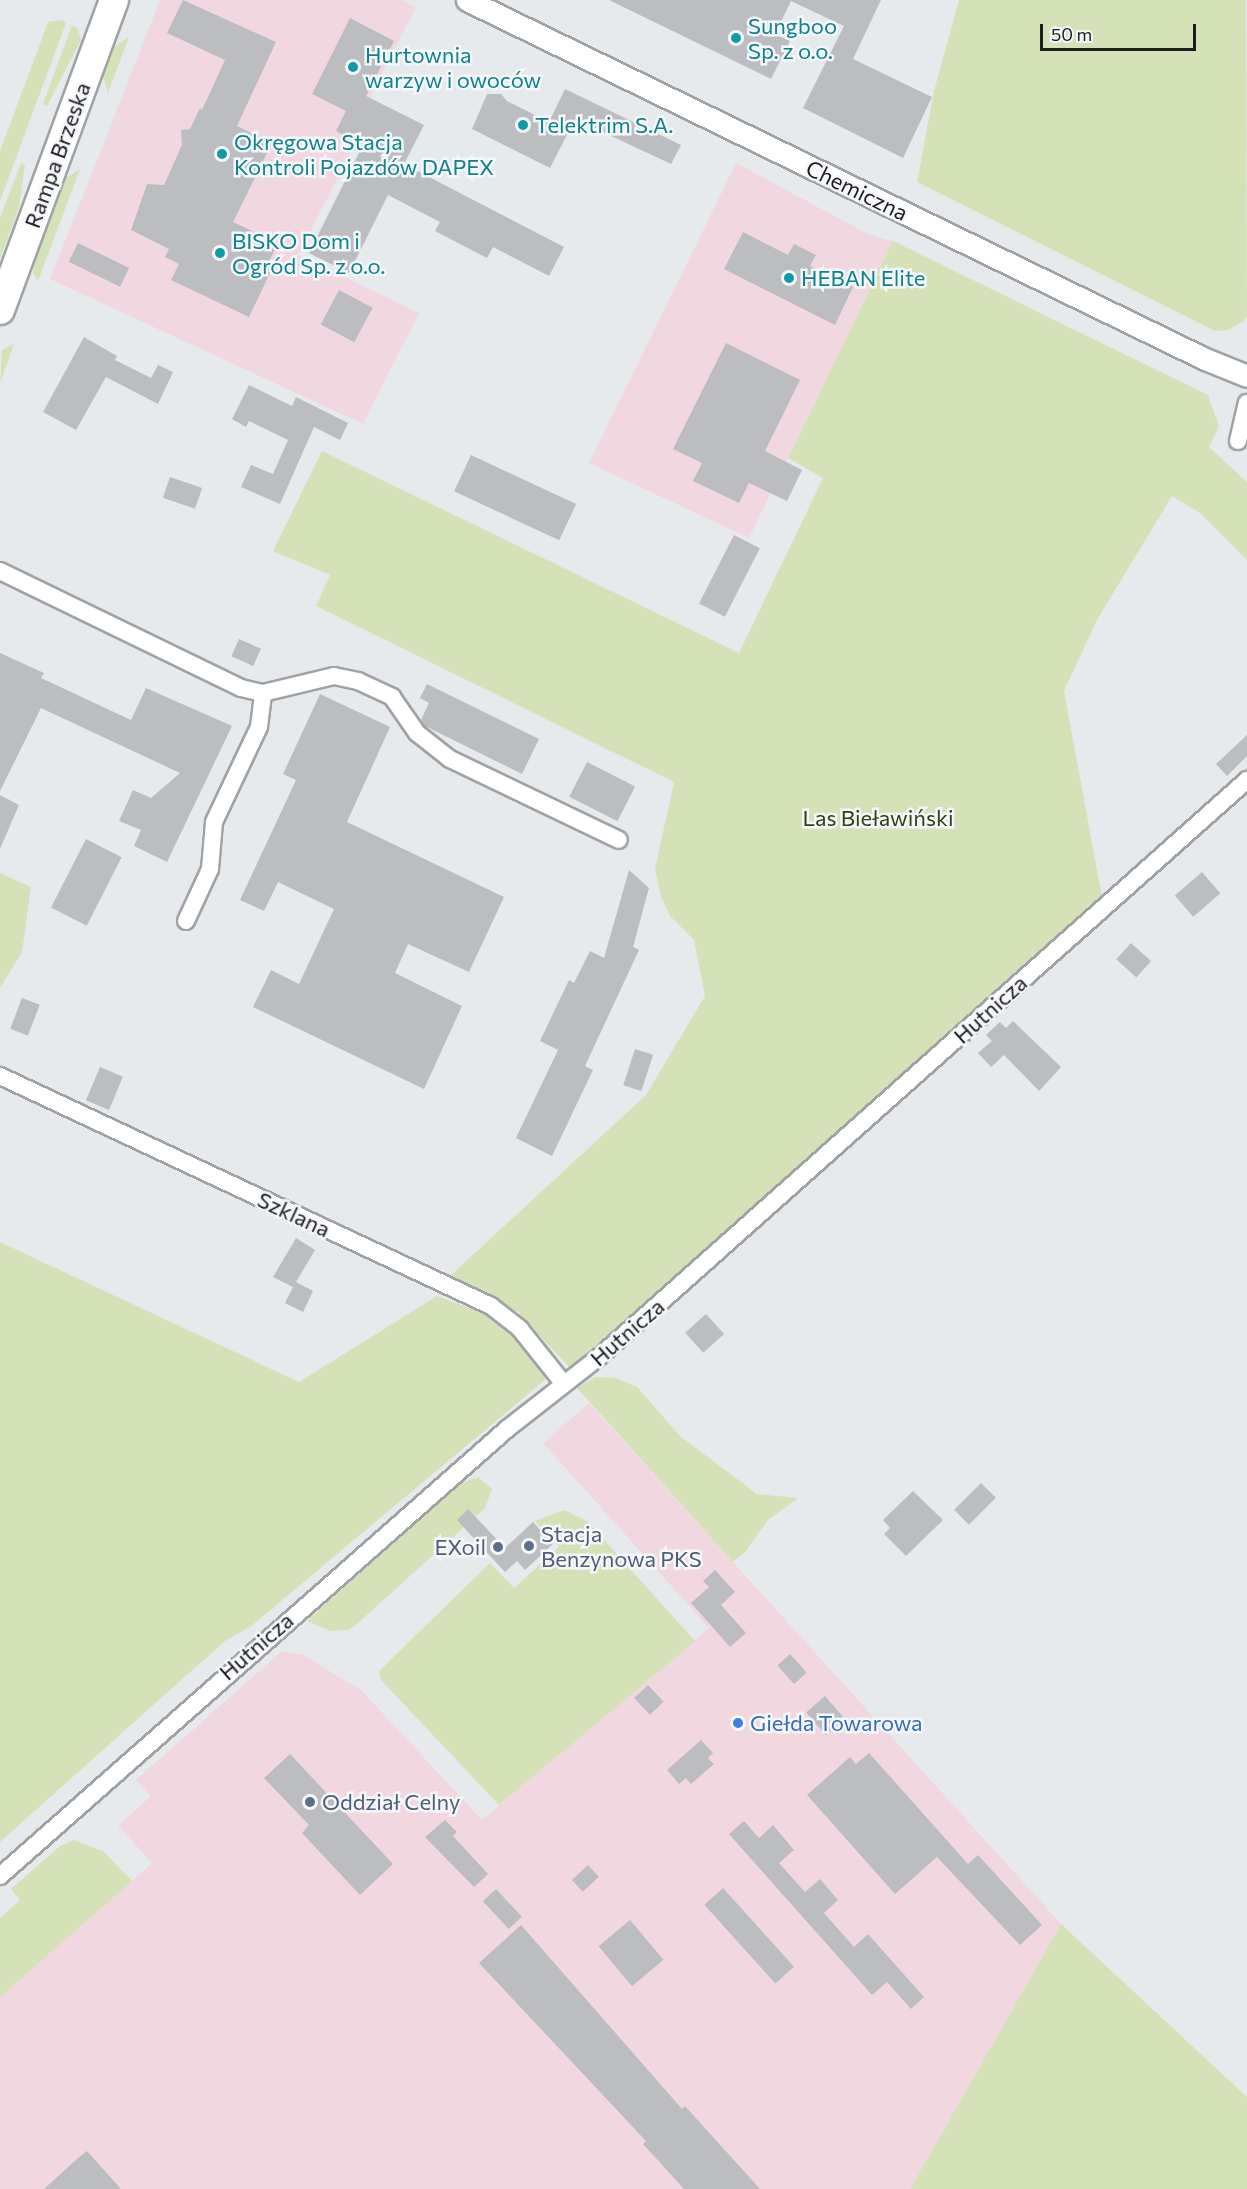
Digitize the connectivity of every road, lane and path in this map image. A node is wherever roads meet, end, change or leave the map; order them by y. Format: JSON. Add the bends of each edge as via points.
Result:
{"nodes":[{"id":1,"x":114,"y":0,"type":"edge"},
{"id":2,"x":468,"y":0,"type":"edge"},
{"id":3,"x":0,"y":310,"type":"edge"},
{"id":4,"x":1247,"y":376,"type":"edge"},
{"id":5,"x":1247,"y":404,"type":"edge"},
{"id":6,"x":1238,"y":441,"type":"dead end"},
{"id":7,"x":0,"y":571,"type":"edge"},
{"id":8,"x":263,"y":693,"type":"junction"},
{"id":9,"x":1247,"y":780,"type":"edge"},
{"id":10,"x":619,"y":840,"type":"dead end"},
{"id":11,"x":186,"y":921,"type":"dead end"},
{"id":12,"x":0,"y":1076,"type":"edge"},
{"id":13,"x":564,"y":1384,"type":"junction"},
{"id":14,"x":0,"y":1876,"type":"edge"}],
"edges":[{"from":1,"to":3,"type":"highway","name":"Rampa Brzeska"},
{"from":2,"to":4,"type":"street","name":"Chemiczna"},
{"from":5,"to":6,"type":"street"},
{"from":7,"to":8,"type":"street","via":[[241,688]]},
{"from":8,"to":10,"type":"street","via":[[334,676],[358,681],[392,697],[417,733],[450,759]]},
{"from":8,"to":11,"type":"street","via":[[259,727],[214,822],[210,869]]},
{"from":9,"to":13,"type":"street","name":"Hutnicza"},
{"from":12,"to":13,"type":"street","name":"Szklana","via":[[491,1306],[520,1329]]},
{"from":13,"to":14,"type":"street","name":"Hutnicza","via":[[239,1661]]}]}
